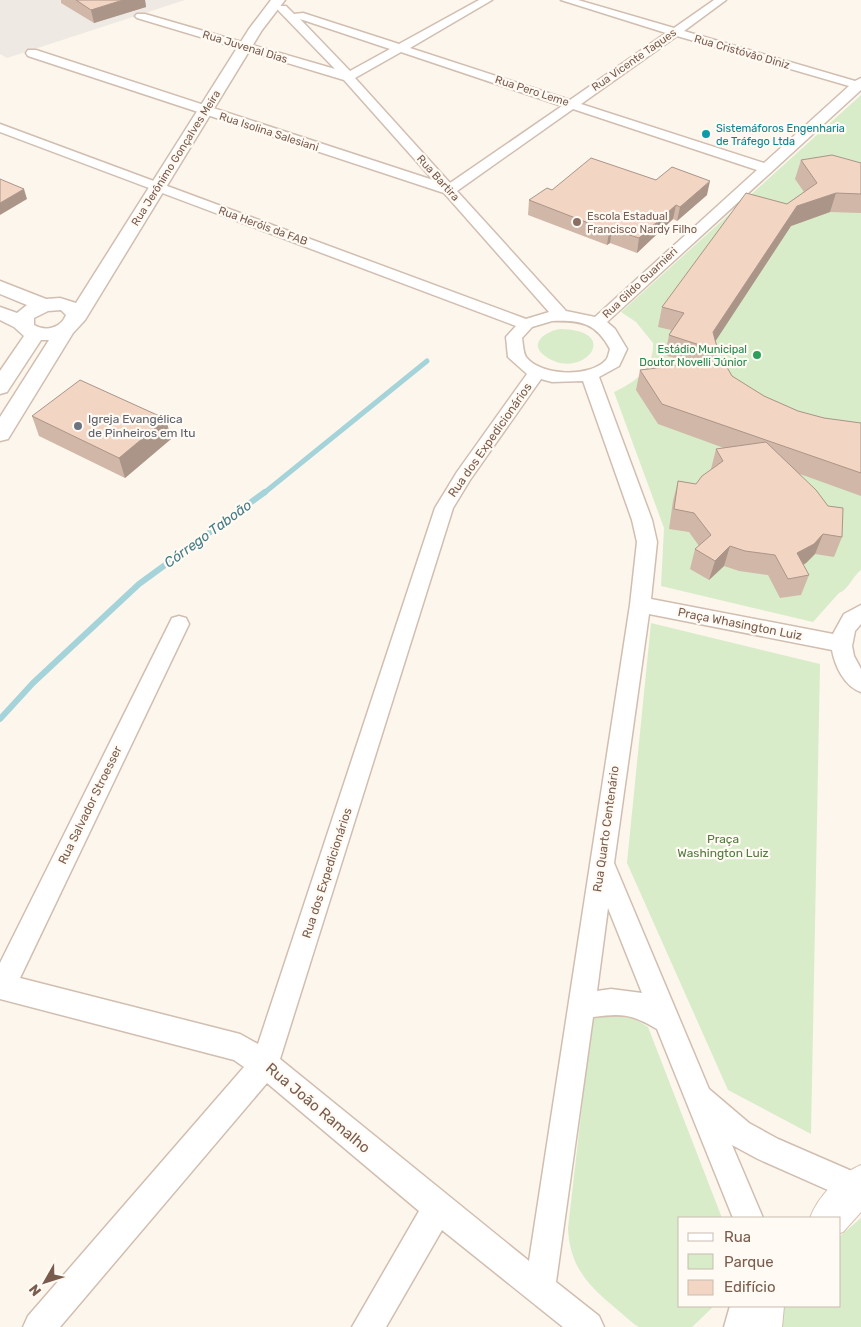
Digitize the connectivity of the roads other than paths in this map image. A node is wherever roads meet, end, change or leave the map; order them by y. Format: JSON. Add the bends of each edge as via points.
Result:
{"nodes":[{"id":1,"x":487,"y":0,"type":"edge"},
{"id":2,"x":566,"y":0,"type":"edge"},
{"id":3,"x":721,"y":0,"type":"edge"},
{"id":4,"x":286,"y":3,"type":"edge"},
{"id":5,"x":142,"y":16,"type":"dead end"},
{"id":6,"x":674,"y":32,"type":"junction"},
{"id":7,"x":315,"y":40,"type":"junction"},
{"id":8,"x":245,"y":47,"type":"junction"},
{"id":9,"x":400,"y":48,"type":"junction"},
{"id":10,"x":32,"y":53,"type":"dead end"},
{"id":11,"x":348,"y":77,"type":"junction"},
{"id":12,"x":860,"y":85,"type":"edge"},
{"id":13,"x":571,"y":104,"type":"junction"},
{"id":14,"x":205,"y":111,"type":"junction"},
{"id":15,"x":0,"y":128,"type":"edge"},
{"id":16,"x":764,"y":168,"type":"junction"},
{"id":17,"x":157,"y":187,"type":"junction"},
{"id":18,"x":449,"y":190,"type":"junction"},
{"id":19,"x":0,"y":287,"type":"edge"},
{"id":20,"x":96,"y":287,"type":"junction"},
{"id":21,"x":48,"y":304,"type":"junction"},
{"id":22,"x":0,"y":313,"type":"edge"},
{"id":23,"x":561,"y":315,"type":"junction"},
{"id":24,"x":597,"y":323,"type":"junction"},
{"id":25,"x":526,"y":324,"type":"junction"},
{"id":26,"x":70,"y":325,"type":"junction"},
{"id":27,"x":29,"y":328,"type":"junction"},
{"id":28,"x":537,"y":372,"type":"junction"},
{"id":29,"x":590,"y":376,"type":"junction"},
{"id":30,"x":0,"y":387,"type":"edge"},
{"id":31,"x":0,"y":434,"type":"edge"},
{"id":32,"x":640,"y":605,"type":"junction"},
{"id":33,"x":861,"y":613,"type":"edge"},
{"id":34,"x":179,"y":624,"type":"dead end"},
{"id":35,"x":840,"y":643,"type":"junction"},
{"id":36,"x":861,"y":683,"type":"edge"},
{"id":37,"x":602,"y":861,"type":"junction"},
{"id":38,"x":1,"y":987,"type":"edge"},
{"id":39,"x":580,"y":1006,"type":"junction"},
{"id":40,"x":666,"y":1020,"type":"junction"},
{"id":41,"x":266,"y":1064,"type":"junction"},
{"id":42,"x":699,"y":1099,"type":"junction"},
{"id":43,"x":859,"y":1186,"type":"edge"},
{"id":44,"x":438,"y":1208,"type":"junction"},
{"id":45,"x":748,"y":1217,"type":"edge"},
{"id":46,"x":829,"y":1217,"type":"edge"},
{"id":47,"x":540,"y":1289,"type":"junction"},
{"id":48,"x":745,"y":1307,"type":"edge"},
{"id":49,"x":764,"y":1307,"type":"edge"},
{"id":50,"x":39,"y":1327,"type":"edge"},
{"id":51,"x":368,"y":1327,"type":"edge"},
{"id":52,"x":588,"y":1327,"type":"edge"},
{"id":53,"x":740,"y":1327,"type":"edge"},
{"id":54,"x":762,"y":1327,"type":"edge"}],
"edges":[{"from":1,"to":9,"type":"street"},
{"from":2,"to":6,"type":"street","name":"Rua Cristóvão Diniz"},
{"from":3,"to":6,"type":"street","name":"Rua Vicente Taques"},
{"from":4,"to":7,"type":"street","name":"Rua Bartira"},
{"from":4,"to":7,"type":"street","name":"Rua Bartira"},
{"from":4,"to":8,"type":"street","name":"Rua Jerônimo Gonçalves Meira","via":[[256,29]]},
{"from":4,"to":9,"type":"street","name":"Rua Pero Leme"},
{"from":5,"to":8,"type":"street","name":"Rua Juvenal Dias"},
{"from":6,"to":12,"type":"street","name":"Rua Cristóvão Diniz"},
{"from":6,"to":13,"type":"street","name":"Rua Vicente Taques"},
{"from":7,"to":11,"type":"street","name":"Rua Bartira"},
{"from":8,"to":11,"type":"street","name":"Rua Juvenal Dias"},
{"from":8,"to":14,"type":"street","name":"Rua Jerônimo Gonçalves Meira"},
{"from":9,"to":11,"type":"street"},
{"from":9,"to":13,"type":"street","name":"Rua Pero Leme"},
{"from":10,"to":14,"type":"street","name":"Rua Isolina Salesiani"},
{"from":11,"to":18,"type":"street","name":"Rua Bartira"},
{"from":12,"to":16,"type":"street","name":"Rua Gildo Guarnieri"},
{"from":13,"to":16,"type":"street","name":"Rua Pero Leme"},
{"from":13,"to":18,"type":"street","name":"Rua Vicente Taques"},
{"from":14,"to":17,"type":"street","name":"Rua Jerônimo Gonçalves Meira"},
{"from":14,"to":18,"type":"street","name":"Rua Isolina Salesiani"},
{"from":15,"to":17,"type":"street","name":"Rua Heróis da FAB"},
{"from":16,"to":24,"type":"street","name":"Rua Gildo Guarnieri"},
{"from":17,"to":20,"type":"street","name":"Rua Jerônimo Gonçalves Meira"},
{"from":17,"to":25,"type":"street","name":"Rua Heróis da FAB"},
{"from":18,"to":23,"type":"street","name":"Rua Bartira"},
{"from":19,"to":21,"type":"street"},
{"from":20,"to":21,"type":"street"},
{"from":20,"to":26,"type":"street","name":"Rua Jerônimo Gonçalves Meira"},
{"from":21,"to":26,"type":"street","via":[[62,304],[74,310]]},
{"from":21,"to":27,"type":"street","via":[[28,312]]},
{"from":22,"to":27,"type":"street"},
{"from":23,"to":24,"type":"street"},
{"from":23,"to":25,"type":"street","via":[[542,317]]},
{"from":24,"to":29,"type":"street","via":[[615,338],[617,356],[603,371]]},
{"from":25,"to":28,"type":"street","via":[[514,337],[514,352],[519,360]]},
{"from":26,"to":27,"type":"street","via":[[45,335]]},
{"from":26,"to":31,"type":"street","name":"Rua Jerônimo Gonçalves Meira"},
{"from":27,"to":30,"type":"street"},
{"from":28,"to":29,"type":"street","via":[[563,378]]},
{"from":28,"to":41,"type":"street","name":"Rua dos Expedicionários","via":[[444,508]]},
{"from":29,"to":32,"type":"street","name":"Rua Quarto Centenário","via":[[647,542]]},
{"from":32,"to":35,"type":"street","name":"Praça Whasington Luiz"},
{"from":32,"to":37,"type":"street","name":"Rua Quarto Centenário"},
{"from":33,"to":35,"type":"street","via":[[844,628]]},
{"from":34,"to":38,"type":"street","name":"Rua Salvador Stroesser"},
{"from":35,"to":36,"type":"street","via":[[844,660]]},
{"from":37,"to":39,"type":"street","name":"Rua Quarto Centenário"},
{"from":37,"to":40,"type":"street"},
{"from":38,"to":41,"type":"street","name":"Rua João Ramalho","via":[[240,1048]]},
{"from":39,"to":40,"type":"street","via":[[611,1002],[638,1004]]},
{"from":39,"to":47,"type":"street","name":"Rua Quarto Centenário"},
{"from":40,"to":42,"type":"street"},
{"from":41,"to":44,"type":"street","name":"Rua João Ramalho"},
{"from":41,"to":50,"type":"street","name":"Rua dos Expedicionários"},
{"from":42,"to":43,"type":"street","via":[[739,1133],[768,1149]]},
{"from":42,"to":45,"type":"street"},
{"from":43,"to":46,"type":"main road"},
{"from":44,"to":47,"type":"street","name":"Rua João Ramalho"},
{"from":44,"to":51,"type":"street"},
{"from":47,"to":52,"type":"street","name":"Rua João Ramalho"},
{"from":48,"to":53,"type":"street"},
{"from":49,"to":54,"type":"main road"}]}
